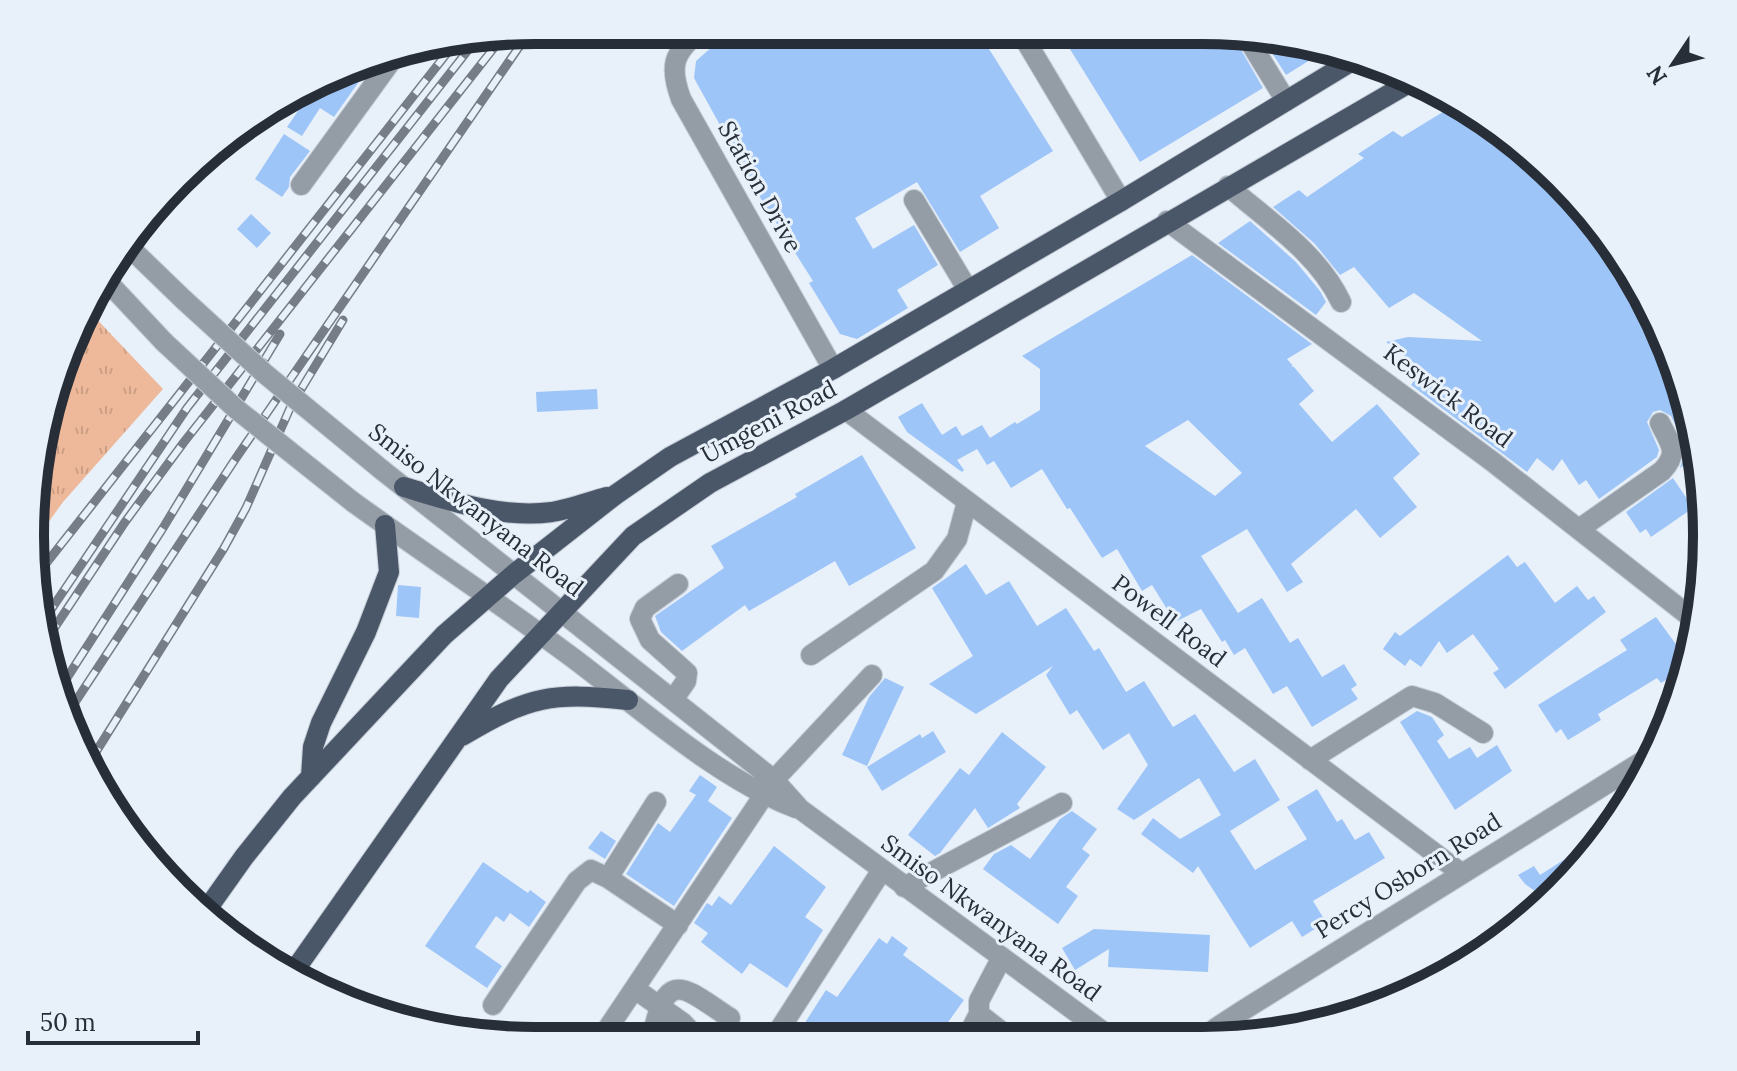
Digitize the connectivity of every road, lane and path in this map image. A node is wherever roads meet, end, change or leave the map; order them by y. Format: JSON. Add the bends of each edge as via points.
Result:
{"nodes":[{"id":1,"x":686,"y":44,"type":"edge"},
{"id":2,"x":1028,"y":44,"type":"edge"},
{"id":3,"x":1253,"y":47,"type":"edge"},
{"id":4,"x":1344,"y":66,"type":"edge"},
{"id":5,"x":386,"y":67,"type":"edge"},
{"id":6,"x":1402,"y":87,"type":"edge"},
{"id":7,"x":1286,"y":101,"type":"junction"},
{"id":8,"x":301,"y":185,"type":"dead end"},
{"id":9,"x":1228,"y":186,"type":"junction"},
{"id":10,"x":914,"y":200,"type":"dead end"},
{"id":11,"x":1121,"y":201,"type":"junction"},
{"id":12,"x":1167,"y":221,"type":"junction"},
{"id":13,"x":134,"y":252,"type":"edge"},
{"id":14,"x":112,"y":287,"type":"edge"},
{"id":15,"x":968,"y":290,"type":"junction"},
{"id":16,"x":1341,"y":302,"type":"dead end"},
{"id":17,"x":833,"y":369,"type":"junction"},
{"id":18,"x":846,"y":410,"type":"junction"},
{"id":19,"x":1660,"y":423,"type":"dead end"},
{"id":20,"x":404,"y":487,"type":"junction"},
{"id":21,"x":615,"y":495,"type":"junction"},
{"id":22,"x":967,"y":502,"type":"junction"},
{"id":23,"x":385,"y":525,"type":"junction"},
{"id":24,"x":1579,"y":529,"type":"junction"},
{"id":25,"x":514,"y":574,"type":"junction"},
{"id":26,"x":678,"y":584,"type":"dead end"},
{"id":27,"x":487,"y":597,"type":"junction"},
{"id":28,"x":561,"y":610,"type":"junction"},
{"id":29,"x":1687,"y":614,"type":"edge"},
{"id":30,"x":539,"y":633,"type":"junction"},
{"id":31,"x":811,"y":655,"type":"dead end"},
{"id":32,"x":872,"y":675,"type":"dead end"},
{"id":33,"x":628,"y":700,"type":"junction"},
{"id":34,"x":673,"y":700,"type":"junction"},
{"id":35,"x":1483,"y":733,"type":"dead end"},
{"id":36,"x":453,"y":742,"type":"junction"},
{"id":37,"x":1310,"y":760,"type":"junction"},
{"id":38,"x":1635,"y":766,"type":"edge"},
{"id":39,"x":311,"y":777,"type":"junction"},
{"id":40,"x":769,"y":788,"type":"junction"},
{"id":41,"x":656,"y":802,"type":"dead end"},
{"id":42,"x":1062,"y":803,"type":"dead end"},
{"id":43,"x":882,"y":870,"type":"junction"},
{"id":44,"x":1461,"y":873,"type":"junction"},
{"id":45,"x":608,"y":878,"type":"junction"},
{"id":46,"x":904,"y":887,"type":"junction"},
{"id":47,"x":210,"y":904,"type":"edge"},
{"id":48,"x":678,"y":925,"type":"junction"},
{"id":49,"x":1002,"y":957,"type":"junction"},
{"id":50,"x":298,"y":965,"type":"edge"},
{"id":51,"x":635,"y":989,"type":"junction"},
{"id":52,"x":493,"y":1005,"type":"dead end"},
{"id":53,"x":660,"y":1006,"type":"junction"},
{"id":54,"x":979,"y":1014,"type":"junction"},
{"id":55,"x":730,"y":1018,"type":"dead end"},
{"id":56,"x":1218,"y":1026,"type":"edge"},
{"id":57,"x":609,"y":1027,"type":"edge"},
{"id":58,"x":657,"y":1027,"type":"edge"},
{"id":59,"x":687,"y":1027,"type":"edge"},
{"id":60,"x":787,"y":1027,"type":"edge"},
{"id":61,"x":972,"y":1027,"type":"edge"},
{"id":62,"x":996,"y":1027,"type":"edge"},
{"id":63,"x":1097,"y":1027,"type":"edge"}],
"edges":[{"from":1,"to":17,"type":"street","name":"Station Drive","via":[[673,65],[681,99]]},
{"from":2,"to":11,"type":"street"},
{"from":3,"to":7,"type":"street"},
{"from":4,"to":7,"type":"main road","name":"Umgeni Road"},
{"from":5,"to":8,"type":"street"},
{"from":6,"to":9,"type":"main road","name":"Umgeni Road"},
{"from":7,"to":11,"type":"main road","name":"Umgeni Road"},
{"from":9,"to":12,"type":"main road","name":"Umgeni Road"},
{"from":9,"to":16,"type":"street","via":[[1313,259]]},
{"from":10,"to":15,"type":"street"},
{"from":11,"to":15,"type":"main road","name":"Umgeni Road"},
{"from":12,"to":18,"type":"main road","name":"Umgeni Road"},
{"from":12,"to":24,"type":"street","name":"Keswick Road"},
{"from":13,"to":20,"type":"street","name":"Smiso Nkwanyana Road","bridge":true,"via":[[264,373]]},
{"from":14,"to":23,"type":"street","name":"Smiso Nkwanyana Road","bridge":true,"via":[[235,408]]},
{"from":15,"to":17,"type":"main road","name":"Umgeni Road"},
{"from":17,"to":21,"type":"main road","name":"Umgeni Road","via":[[670,457]]},
{"from":18,"to":22,"type":"street","name":"Powell Road"},
{"from":18,"to":28,"type":"main road","name":"Umgeni Road","via":[[673,507],[633,536]]},
{"from":19,"to":24,"type":"street","via":[[1672,461]]},
{"from":20,"to":21,"type":"main road","via":[[511,513],[552,512]]},
{"from":20,"to":25,"type":"street","name":"Smiso Nkwanyana Road"},
{"from":21,"to":25,"type":"main road","name":"Umgeni Road"},
{"from":22,"to":31,"type":"street","via":[[957,539],[934,571]]},
{"from":22,"to":37,"type":"street","name":"Powell Road"},
{"from":23,"to":27,"type":"street","name":"Smiso Nkwanyana Road"},
{"from":23,"to":39,"type":"main road","via":[[389,572],[321,723]]},
{"from":24,"to":29,"type":"street","name":"Keswick Road"},
{"from":25,"to":27,"type":"main road","name":"Umgeni Road"},
{"from":25,"to":28,"type":"street","name":"Smiso Nkwanyana Road"},
{"from":26,"to":34,"type":"street","via":[[645,608],[640,619],[650,640],[687,673]]},
{"from":27,"to":30,"type":"street","name":"Smiso Nkwanyana Road"},
{"from":27,"to":39,"type":"main road","name":"Umgeni Road","via":[[444,635]]},
{"from":28,"to":30,"type":"main road","name":"Umgeni Road"},
{"from":28,"to":34,"type":"street","name":"Smiso Nkwanyana Road"},
{"from":30,"to":33,"type":"street","name":"Smiso Nkwanyana Road"},
{"from":30,"to":36,"type":"main road","name":"Umgeni Road"},
{"from":32,"to":40,"type":"street"},
{"from":33,"to":36,"type":"main road","via":[[576,694],[542,698]]},
{"from":33,"to":40,"type":"street","name":"Smiso Nkwanyana Road"},
{"from":34,"to":40,"type":"street","name":"Smiso Nkwanyana Road"},
{"from":35,"to":37,"type":"street","via":[[1435,703],[1412,696]]},
{"from":36,"to":50,"type":"main road","name":"Umgeni Road"},
{"from":37,"to":44,"type":"street","name":"Powell Road"},
{"from":38,"to":44,"type":"street","name":"Percy Osborn Road"},
{"from":39,"to":47,"type":"main road","name":"Umgeni Road"},
{"from":40,"to":43,"type":"street","name":"Smiso Nkwanyana Road"},
{"from":40,"to":48,"type":"street"},
{"from":41,"to":45,"type":"street"},
{"from":42,"to":46,"type":"street"},
{"from":43,"to":46,"type":"street","name":"Smiso Nkwanyana Road"},
{"from":43,"to":60,"type":"street"},
{"from":44,"to":56,"type":"street","name":"Percy Osborn Road"},
{"from":45,"to":48,"type":"street"},
{"from":45,"to":52,"type":"street","via":[[591,870],[584,873]]},
{"from":46,"to":49,"type":"street","name":"Smiso Nkwanyana Road"},
{"from":48,"to":51,"type":"street"},
{"from":49,"to":54,"type":"street","via":[[979,1001]]},
{"from":49,"to":63,"type":"street","name":"Smiso Nkwanyana Road"},
{"from":51,"to":53,"type":"street"},
{"from":51,"to":57,"type":"street"},
{"from":53,"to":55,"type":"street","via":[[669,993],[687,989]]},
{"from":53,"to":58,"type":"street"},
{"from":53,"to":59,"type":"street"},
{"from":54,"to":61,"type":"street"},
{"from":54,"to":62,"type":"street"}]}
